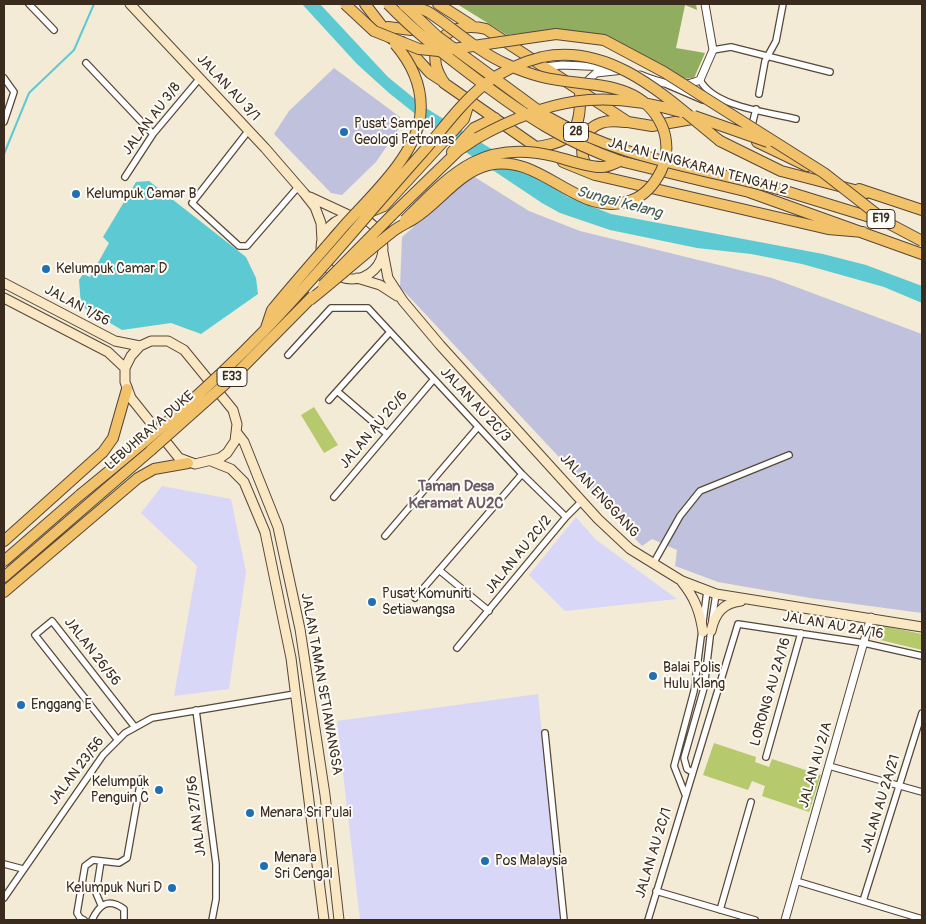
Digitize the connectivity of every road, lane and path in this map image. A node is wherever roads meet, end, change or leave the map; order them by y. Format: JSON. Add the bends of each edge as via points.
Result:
{"nodes":[{"id":1,"x":29,"y":4,"type":"edge"},
{"id":2,"x":130,"y":4,"type":"edge"},
{"id":3,"x":345,"y":4,"type":"edge"},
{"id":4,"x":365,"y":4,"type":"edge"},
{"id":5,"x":388,"y":4,"type":"edge"},
{"id":6,"x":404,"y":4,"type":"edge"},
{"id":7,"x":417,"y":4,"type":"edge"},
{"id":8,"x":705,"y":4,"type":"edge"},
{"id":9,"x":782,"y":4,"type":"edge"},
{"id":10,"x":441,"y":5,"type":"edge"},
{"id":11,"x":472,"y":25,"type":"junction"},
{"id":12,"x":388,"y":27,"type":"junction"},
{"id":13,"x":54,"y":30,"type":"dead end"},
{"id":14,"x":448,"y":33,"type":"junction"},
{"id":15,"x":713,"y":50,"type":"junction"},
{"id":16,"x":769,"y":57,"type":"junction"},
{"id":17,"x":86,"y":63,"type":"dead end"},
{"id":18,"x":543,"y":67,"type":"junction"},
{"id":19,"x":625,"y":70,"type":"junction"},
{"id":20,"x":830,"y":72,"type":"dead end"},
{"id":21,"x":4,"y":78,"type":"edge"},
{"id":22,"x":200,"y":78,"type":"junction"},
{"id":23,"x":700,"y":80,"type":"junction"},
{"id":24,"x":444,"y":82,"type":"junction"},
{"id":25,"x":664,"y":84,"type":"junction"},
{"id":26,"x":580,"y":92,"type":"junction"},
{"id":27,"x":759,"y":94,"type":"dead end"},
{"id":28,"x":467,"y":98,"type":"junction"},
{"id":29,"x":735,"y":104,"type":"junction"},
{"id":30,"x":756,"y":109,"type":"junction"},
{"id":31,"x":495,"y":118,"type":"junction"},
{"id":32,"x":796,"y":119,"type":"dead end"},
{"id":33,"x":4,"y":122,"type":"edge"},
{"id":34,"x":628,"y":122,"type":"junction"},
{"id":35,"x":249,"y":130,"type":"junction"},
{"id":36,"x":153,"y":134,"type":"junction"},
{"id":37,"x":748,"y":137,"type":"junction"},
{"id":38,"x":536,"y":147,"type":"junction"},
{"id":39,"x":783,"y":147,"type":"junction"},
{"id":40,"x":620,"y":161,"type":"junction"},
{"id":41,"x":595,"y":175,"type":"junction"},
{"id":42,"x":125,"y":177,"type":"dead end"},
{"id":43,"x":301,"y":190,"type":"junction"},
{"id":44,"x":866,"y":193,"type":"junction"},
{"id":45,"x":922,"y":210,"type":"edge"},
{"id":46,"x":355,"y":217,"type":"junction"},
{"id":47,"x":394,"y":230,"type":"junction"},
{"id":48,"x":863,"y":232,"type":"junction"},
{"id":49,"x":922,"y":235,"type":"edge"},
{"id":50,"x":322,"y":241,"type":"junction"},
{"id":51,"x":922,"y":241,"type":"edge"},
{"id":52,"x":383,"y":248,"type":"junction"},
{"id":53,"x":922,"y":254,"type":"edge"},
{"id":54,"x":357,"y":278,"type":"junction"},
{"id":55,"x":4,"y":283,"type":"edge"},
{"id":56,"x":4,"y":298,"type":"edge"},
{"id":57,"x":310,"y":300,"type":"junction"},
{"id":58,"x":403,"y":301,"type":"junction"},
{"id":59,"x":265,"y":331,"type":"junction"},
{"id":60,"x":390,"y":332,"type":"junction"},
{"id":61,"x":140,"y":346,"type":"junction"},
{"id":62,"x":288,"y":354,"type":"dead end"},
{"id":63,"x":125,"y":368,"type":"junction"},
{"id":64,"x":434,"y":379,"type":"junction"},
{"id":65,"x":127,"y":389,"type":"junction"},
{"id":66,"x":337,"y":391,"type":"junction"},
{"id":67,"x":329,"y":400,"type":"dead end"},
{"id":68,"x":478,"y":427,"type":"junction"},
{"id":69,"x":237,"y":433,"type":"junction"},
{"id":70,"x":388,"y":434,"type":"junction"},
{"id":71,"x":789,"y":455,"type":"dead end"},
{"id":72,"x":211,"y":462,"type":"junction"},
{"id":73,"x":188,"y":463,"type":"junction"},
{"id":74,"x":522,"y":474,"type":"junction"},
{"id":75,"x":334,"y":497,"type":"dead end"},
{"id":76,"x":582,"y":501,"type":"junction"},
{"id":77,"x":566,"y":517,"type":"junction"},
{"id":78,"x":385,"y":536,"type":"dead end"},
{"id":79,"x":4,"y":541,"type":"edge"},
{"id":80,"x":4,"y":561,"type":"edge"},
{"id":81,"x":653,"y":564,"type":"junction"},
{"id":82,"x":439,"y":570,"type":"junction"},
{"id":83,"x":4,"y":577,"type":"edge"},
{"id":84,"x":682,"y":581,"type":"junction"},
{"id":85,"x":4,"y":592,"type":"edge"},
{"id":86,"x":711,"y":592,"type":"junction"},
{"id":87,"x":415,"y":598,"type":"dead end"},
{"id":88,"x":754,"y":600,"type":"junction"},
{"id":89,"x":489,"y":611,"type":"junction"},
{"id":90,"x":871,"y":617,"type":"junction"},
{"id":91,"x":738,"y":624,"type":"joint"},
{"id":92,"x":922,"y":627,"type":"edge"},
{"id":93,"x":707,"y":631,"type":"junction"},
{"id":94,"x":801,"y":633,"type":"junction"},
{"id":95,"x":864,"y":643,"type":"junction"},
{"id":96,"x":457,"y":648,"type":"dead end"},
{"id":97,"x":922,"y":656,"type":"edge"},
{"id":98,"x":295,"y":694,"type":"junction"},
{"id":99,"x":196,"y":710,"type":"junction"},
{"id":100,"x":922,"y":713,"type":"edge"},
{"id":101,"x":134,"y":726,"type":"junction"},
{"id":102,"x":545,"y":733,"type":"dead end"},
{"id":103,"x":117,"y":739,"type":"junction"},
{"id":104,"x":766,"y":757,"type":"dead end"},
{"id":105,"x":829,"y":766,"type":"junction"},
{"id":106,"x":692,"y":772,"type":"junction"},
{"id":107,"x":141,"y":779,"type":"dead end"},
{"id":108,"x":900,"y":786,"type":"junction"},
{"id":109,"x":922,"y":792,"type":"edge"},
{"id":110,"x":686,"y":794,"type":"junction"},
{"id":111,"x":750,"y":802,"type":"dead end"},
{"id":112,"x":101,"y":861,"type":"junction"},
{"id":113,"x":4,"y":864,"type":"edge"},
{"id":114,"x":23,"y":869,"type":"junction"},
{"id":115,"x":796,"y":881,"type":"junction"},
{"id":116,"x":656,"y":891,"type":"junction"},
{"id":117,"x":4,"y":898,"type":"edge"},
{"id":118,"x":864,"y":901,"type":"junction"},
{"id":119,"x":101,"y":905,"type":"junction"},
{"id":120,"x":720,"y":910,"type":"junction"},
{"id":121,"x":922,"y":919,"type":"edge"},
{"id":122,"x":84,"y":920,"type":"edge"},
{"id":123,"x":92,"y":920,"type":"edge"},
{"id":124,"x":124,"y":920,"type":"edge"},
{"id":125,"x":212,"y":920,"type":"edge"},
{"id":126,"x":324,"y":920,"type":"edge"},
{"id":127,"x":339,"y":920,"type":"edge"},
{"id":128,"x":564,"y":920,"type":"edge"},
{"id":129,"x":648,"y":920,"type":"edge"},
{"id":130,"x":755,"y":920,"type":"edge"},
{"id":131,"x":785,"y":920,"type":"edge"}],
"edges":[{"from":1,"to":13,"type":"street"},
{"from":2,"to":22,"type":"main road","name":"JALAN AU 3/1"},
{"from":3,"to":39,"type":"highway","bridge":true,"via":[[374,31],[419,49],[439,51],[556,34],[604,40],[664,72]]},
{"from":4,"to":12,"type":"highway"},
{"from":4,"to":59,"type":"highway","bridge":true,"via":[[408,60],[417,78],[420,116],[416,134],[392,172],[272,310]]},
{"from":5,"to":40,"type":"highway","name":"JALAN LINGKARAN TENGAH 2","number":"28","bridge":true,"via":[[432,46],[516,108],[561,137]]},
{"from":6,"to":47,"type":"highway","bridge":true,"via":[[428,12],[488,55],[508,65],[542,77],[620,88],[636,96],[659,119],[666,144],[663,167],[654,184],[633,200],[615,204],[593,202],[532,168],[517,164],[489,165],[466,176],[416,218]]},
{"from":6,"to":49,"type":"highway","name":"JALAN LINGKARAN TENGAH 2","number":"28","bridge":true,"via":[[437,36],[546,116],[572,131],[625,152],[782,190]]},
{"from":7,"to":12,"type":"highway","via":[[419,20],[411,30]]},
{"from":8,"to":15,"type":"street"},
{"from":9,"to":16,"type":"street","via":[[776,41]]},
{"from":10,"to":11,"type":"highway"},
{"from":10,"to":14,"type":"street","via":[[448,20]]},
{"from":11,"to":14,"type":"highway"},
{"from":11,"to":18,"type":"highway","via":[[486,29]]},
{"from":12,"to":24,"type":"highway","via":[[430,73]]},
{"from":14,"to":24,"type":"highway","via":[[439,43],[436,56],[436,66]]},
{"from":15,"to":16,"type":"street","via":[[731,47]]},
{"from":15,"to":23,"type":"street"},
{"from":16,"to":20,"type":"street"},
{"from":16,"to":27,"type":"street"},
{"from":17,"to":36,"type":"street"},
{"from":18,"to":19,"type":"street","via":[[587,64]]},
{"from":18,"to":26,"type":"highway"},
{"from":19,"to":25,"type":"street"},
{"from":19,"to":26,"type":"street","via":[[596,73],[589,77]]},
{"from":21,"to":33,"type":"street","via":[[14,92]]},
{"from":22,"to":35,"type":"main road","name":"JALAN AU 3/1"},
{"from":22,"to":36,"type":"street","name":"JALAN AU 3/8"},
{"from":23,"to":25,"type":"street","via":[[680,86]]},
{"from":23,"to":29,"type":"street","via":[[710,93]]},
{"from":24,"to":28,"type":"highway"},
{"from":25,"to":29,"type":"street","via":[[697,99]]},
{"from":26,"to":34,"type":"highway"},
{"from":26,"to":38,"type":"highway","via":[[578,124],[571,135],[563,142]]},
{"from":28,"to":31,"type":"highway"},
{"from":28,"to":46,"type":"highway","via":[[464,119],[384,206]]},
{"from":29,"to":30,"type":"street"},
{"from":30,"to":32,"type":"street"},
{"from":30,"to":37,"type":"street"},
{"from":31,"to":38,"type":"highway"},
{"from":31,"to":52,"type":"highway","via":[[474,128],[396,206],[387,219]]},
{"from":34,"to":37,"type":"highway","via":[[652,126],[705,117]]},
{"from":34,"to":41,"type":"highway","via":[[601,123],[588,132],[581,153],[584,163]]},
{"from":35,"to":43,"type":"main road","name":"JALAN AU 3/1"},
{"from":35,"to":43,"type":"street","via":[[192,203],[239,246],[247,246]]},
{"from":36,"to":42,"type":"street","name":"JALAN AU 3/8"},
{"from":37,"to":44,"type":"highway"},
{"from":38,"to":41,"type":"highway"},
{"from":39,"to":51,"type":"highway","number":"E19","bridge":true,"via":[[824,173],[888,223]]},
{"from":39,"to":57,"type":"highway","bridge":true,"via":[[650,104],[592,100],[533,111],[499,126],[459,150],[337,268]]},
{"from":40,"to":47,"type":"highway","bridge":true,"via":[[601,167],[520,151],[504,151],[484,157],[467,164],[436,189]]},
{"from":40,"to":48,"type":"highway","name":"JALAN LINGKARAN TENGAH 2","number":"28","via":[[749,192]]},
{"from":41,"to":48,"type":"highway","via":[[828,229]]},
{"from":43,"to":46,"type":"main road","name":"JALAN AU 3/1","via":[[332,209]]},
{"from":43,"to":50,"type":"main road","name":"JALAN AU 3/1","via":[[315,207],[322,223]]},
{"from":44,"to":45,"type":"highway"},
{"from":44,"to":59,"type":"highway","bridge":true,"via":[[781,171],[720,141],[635,75],[614,64],[586,56],[544,57],[502,72],[483,86]]},
{"from":46,"to":50,"type":"main road","via":[[330,226]]},
{"from":46,"to":52,"type":"main road","via":[[370,222],[376,228]]},
{"from":47,"to":57,"type":"highway","bridge":true},
{"from":48,"to":53,"type":"highway","name":"JALAN LINGKARAN TENGAH 2","number":"28"},
{"from":50,"to":54,"type":"main road","via":[[324,261],[330,269],[338,275]]},
{"from":52,"to":54,"type":"main road","via":[[374,270]]},
{"from":52,"to":58,"type":"main road","name":"JALAN ENGGANG","via":[[388,278]]},
{"from":54,"to":58,"type":"main road","name":"JALAN ENGGANG","via":[[380,285]]},
{"from":55,"to":61,"type":"main road","name":"JALAN 1/56","via":[[115,341]]},
{"from":56,"to":63,"type":"main road","name":"JALAN 1/56","via":[[108,352]]},
{"from":57,"to":83,"type":"highway","name":"LEBUHRAYA DUKE","number":"E33","bridge":true,"via":[[233,377]]},
{"from":58,"to":76,"type":"main road","name":"JALAN ENGGANG"},
{"from":59,"to":80,"type":"highway","bridge":true,"via":[[148,439]]},
{"from":60,"to":62,"type":"street","name":"JALAN AU 2C/3","via":[[368,308],[331,308]]},
{"from":60,"to":64,"type":"street","name":"JALAN AU 2C/3"},
{"from":60,"to":66,"type":"street"},
{"from":61,"to":63,"type":"main road"},
{"from":61,"to":69,"type":"main road","via":[[163,340],[184,350],[233,410]]},
{"from":63,"to":65,"type":"main road"},
{"from":64,"to":68,"type":"street","name":"JALAN AU 2C/3"},
{"from":64,"to":70,"type":"street","name":"JALAN AU 2C/6"},
{"from":65,"to":73,"type":"main road","via":[[172,452]]},
{"from":65,"to":79,"type":"highway","via":[[113,438],[103,452]]},
{"from":66,"to":67,"type":"street"},
{"from":66,"to":70,"type":"street"},
{"from":68,"to":74,"type":"street","name":"JALAN AU 2C/3"},
{"from":68,"to":78,"type":"street"},
{"from":69,"to":72,"type":"main road","via":[[232,447]]},
{"from":69,"to":127,"type":"main road","name":"JALAN TAMAN SETIAWANGSA","via":[[244,442],[278,527],[300,629],[325,795]]},
{"from":70,"to":75,"type":"street","name":"JALAN AU 2C/6"},
{"from":71,"to":81,"type":"street","via":[[700,491],[680,516]]},
{"from":72,"to":73,"type":"main road"},
{"from":72,"to":98,"type":"main road","name":"JALAN TAMAN SETIAWANGSA","via":[[238,473],[264,532],[287,631]]},
{"from":73,"to":85,"type":"highway","via":[[154,469],[138,478]]},
{"from":74,"to":77,"type":"street","name":"JALAN AU 2C/3"},
{"from":74,"to":82,"type":"street"},
{"from":76,"to":77,"type":"street","name":"JALAN AU 2C/2"},
{"from":76,"to":81,"type":"main road","name":"JALAN ENGGANG","via":[[630,549]]},
{"from":77,"to":89,"type":"street","name":"JALAN AU 2C/2"},
{"from":81,"to":84,"type":"main road","name":"JALAN ENGGANG"},
{"from":82,"to":87,"type":"street"},
{"from":82,"to":89,"type":"street"},
{"from":84,"to":86,"type":"main road","name":"JALAN ENGGANG"},
{"from":84,"to":93,"type":"main road"},
{"from":86,"to":88,"type":"main road","name":"JALAN ENGGANG"},
{"from":86,"to":93,"type":"street","name":"JALAN AU 2C/1"},
{"from":88,"to":90,"type":"main road","name":"JALAN ENGGANG"},
{"from":88,"to":93,"type":"main road","via":[[723,607]]},
{"from":89,"to":96,"type":"street","name":"JALAN AU 2C/2"},
{"from":90,"to":92,"type":"main road","name":"JALAN ENGGANG"},
{"from":90,"to":95,"type":"street","name":"JALAN AU 2/A"},
{"from":91,"to":94,"type":"street","name":"JALAN AU 2A/16"},
{"from":91,"to":106,"type":"street","name":"JALAN AU 2C/1"},
{"from":93,"to":106,"type":"street","name":"JALAN AU 2C/1","via":[[704,688],[684,758],[687,769]]},
{"from":93,"to":110,"type":"street","name":"JALAN AU 2C/1","via":[[674,766]]},
{"from":94,"to":95,"type":"street","name":"JALAN AU 2A/16"},
{"from":94,"to":104,"type":"street","name":"LORONG AU 2A/16"},
{"from":95,"to":97,"type":"street","name":"JALAN AU 2A/16"},
{"from":95,"to":105,"type":"street","name":"JALAN AU 2/A"},
{"from":98,"to":99,"type":"street","name":"JALAN 23/56"},
{"from":98,"to":126,"type":"main road","name":"JALAN TAMAN SETIAWANGSA"},
{"from":99,"to":101,"type":"street","name":"JALAN 23/56","via":[[152,718]]},
{"from":99,"to":125,"type":"street","name":"JALAN 27/56","via":[[216,864]]},
{"from":100,"to":108,"type":"street","name":"JALAN AU 2A/21"},
{"from":101,"to":103,"type":"street","name":"JALAN 23/56"},
{"from":101,"to":103,"type":"street","name":"JALAN 26/56","via":[[52,621],[35,635]]},
{"from":102,"to":128,"type":"street"},
{"from":103,"to":114,"type":"street","name":"JALAN 23/56"},
{"from":105,"to":108,"type":"street"},
{"from":105,"to":115,"type":"street","name":"JALAN AU 2/A"},
{"from":106,"to":110,"type":"street","name":"JALAN AU 2C/1"},
{"from":107,"to":112,"type":"street","via":[[127,858],[119,864]]},
{"from":108,"to":109,"type":"street"},
{"from":108,"to":118,"type":"street","name":"JALAN AU 2A/21"},
{"from":110,"to":116,"type":"street","name":"JALAN AU 2C/1"},
{"from":111,"to":120,"type":"street"},
{"from":112,"to":119,"type":"street","via":[[96,893]]},
{"from":112,"to":122,"type":"street","via":[[88,861],[85,866],[77,913]]},
{"from":113,"to":114,"type":"street"},
{"from":114,"to":117,"type":"street","name":"JALAN 23/56"},
{"from":115,"to":118,"type":"street"},
{"from":115,"to":131,"type":"street","name":"JALAN AU 2/A"},
{"from":116,"to":120,"type":"street"},
{"from":116,"to":129,"type":"street","name":"JALAN AU 2C/1"},
{"from":118,"to":121,"type":"street"},
{"from":119,"to":123,"type":"street"},
{"from":119,"to":124,"type":"street","via":[[120,906],[124,909]]},
{"from":120,"to":130,"type":"street"}]}
